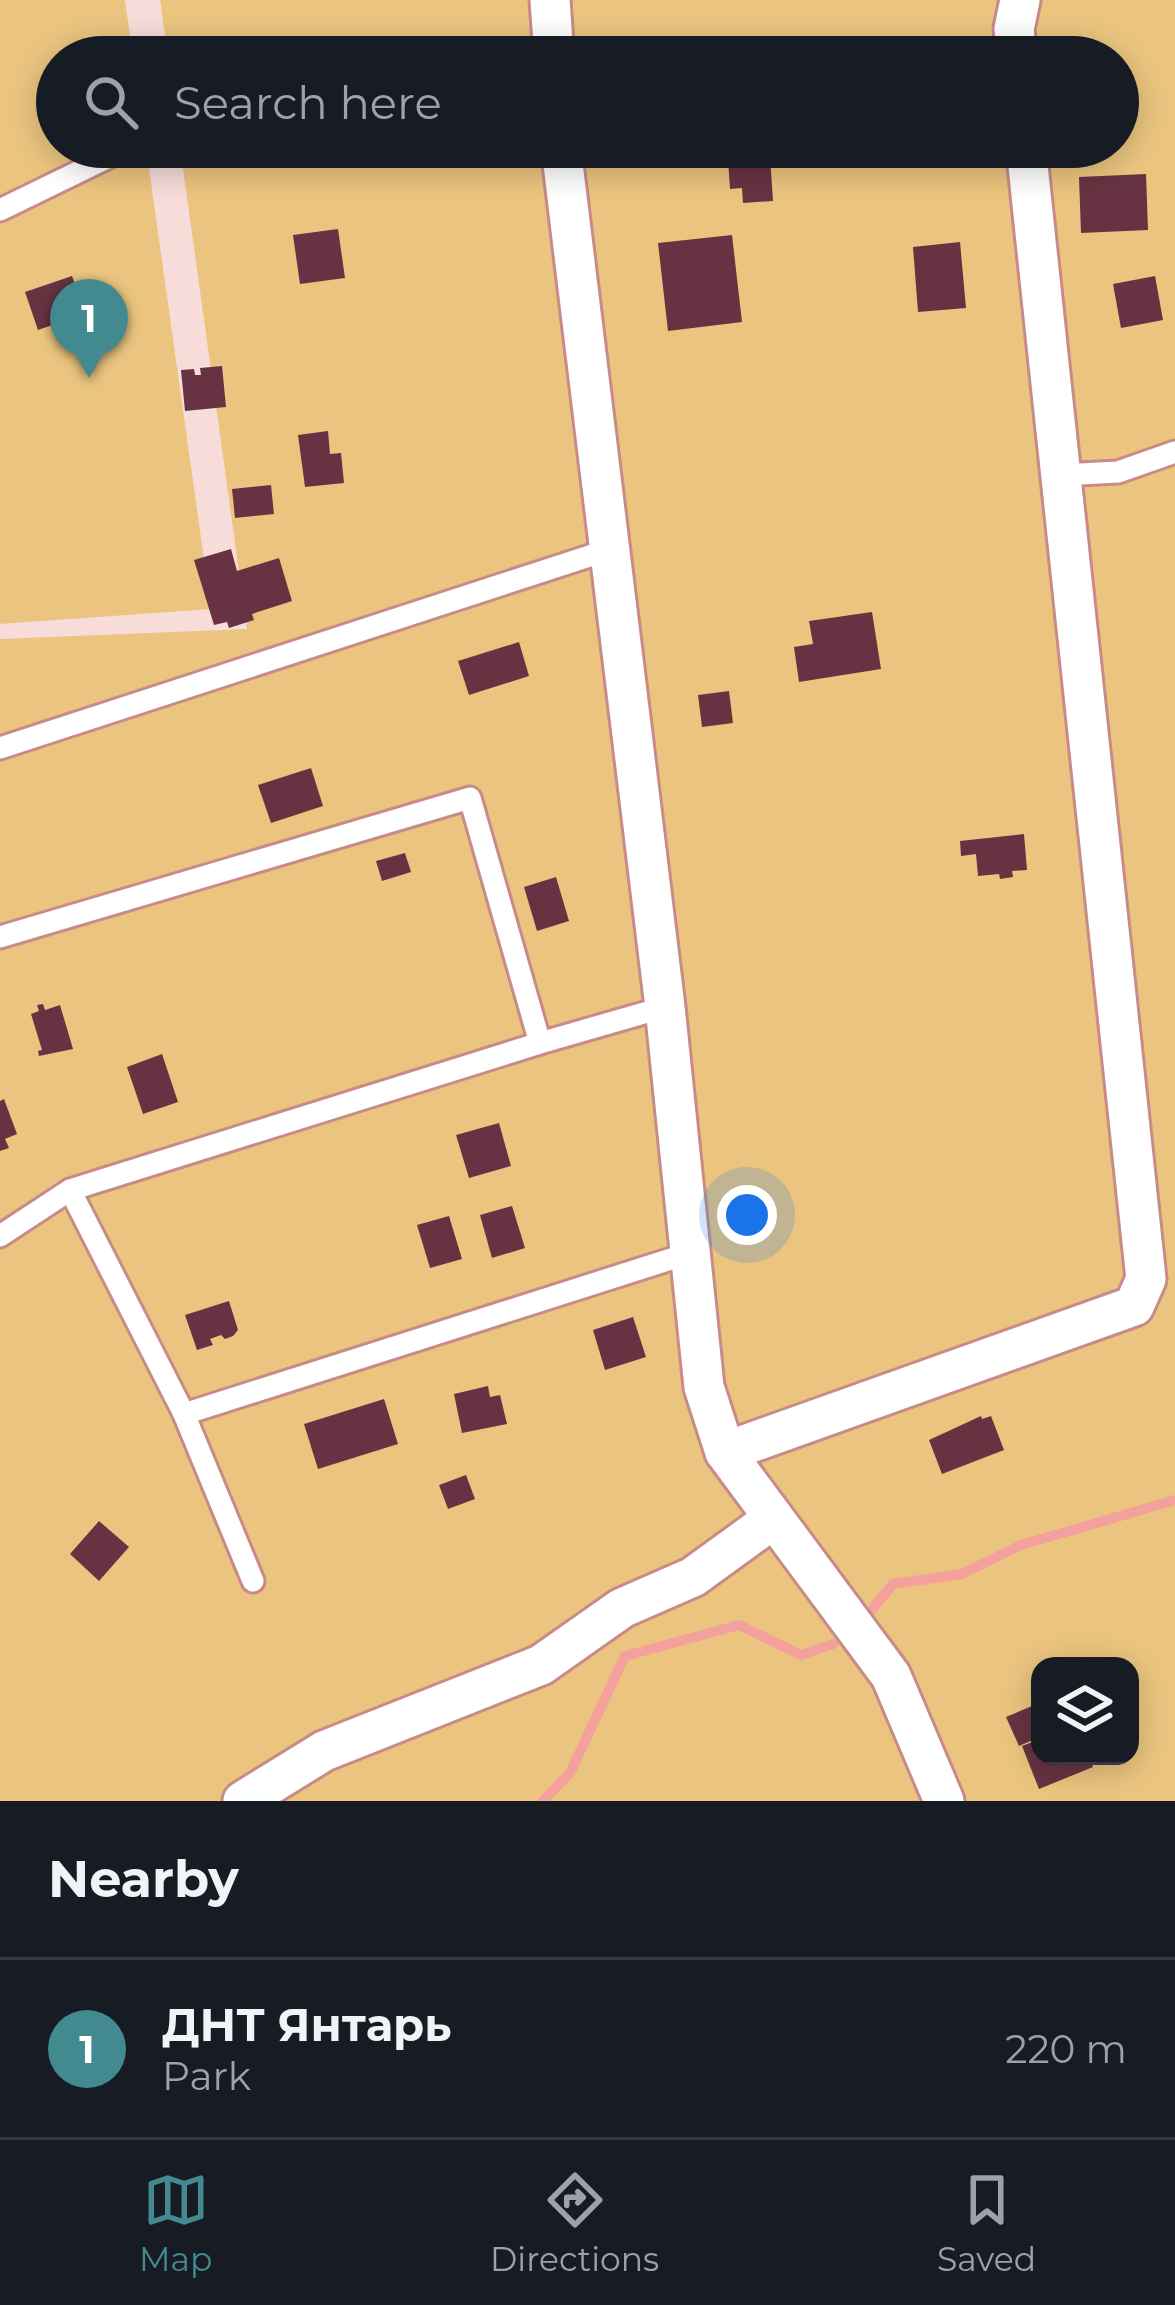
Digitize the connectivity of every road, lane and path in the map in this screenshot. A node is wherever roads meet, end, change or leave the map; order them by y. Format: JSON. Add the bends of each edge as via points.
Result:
{"nodes":[{"id":1,"x":550,"y":0,"type":"edge"},
{"id":2,"x":1020,"y":0,"type":"edge"},
{"id":3,"x":553,"y":36,"type":"edge"},
{"id":4,"x":1015,"y":36,"type":"edge"},
{"id":5,"x":86,"y":168,"type":"edge"},
{"id":6,"x":563,"y":168,"type":"edge"},
{"id":7,"x":1028,"y":168,"type":"edge"},
{"id":8,"x":0,"y":209,"type":"edge"},
{"id":9,"x":1175,"y":452,"type":"edge"},
{"id":10,"x":1060,"y":475,"type":"junction"},
{"id":11,"x":608,"y":550,"type":"junction"},
{"id":12,"x":0,"y":748,"type":"edge"},
{"id":13,"x":0,"y":938,"type":"edge"},
{"id":14,"x":665,"y":1007,"type":"junction"},
{"id":15,"x":540,"y":1043,"type":"junction"},
{"id":16,"x":70,"y":1190,"type":"junction"},
{"id":17,"x":0,"y":1236,"type":"edge"},
{"id":18,"x":690,"y":1253,"type":"junction"},
{"id":19,"x":184,"y":1414,"type":"junction"},
{"id":20,"x":725,"y":1452,"type":"junction"},
{"id":21,"x":773,"y":1520,"type":"junction"},
{"id":22,"x":253,"y":1581,"type":"dead end"},
{"id":23,"x":243,"y":1801,"type":"edge"},
{"id":24,"x":944,"y":1801,"type":"edge"}],
"edges":[{"from":1,"to":3,"type":"street"},
{"from":2,"to":4,"type":"street"},
{"from":5,"to":8,"type":"lane"},
{"from":6,"to":11,"type":"street"},
{"from":7,"to":10,"type":"street"},
{"from":9,"to":10,"type":"lane","via":[[1118,472]]},
{"from":10,"to":20,"type":"street","via":[[1146,1279],[1134,1306]]},
{"from":11,"to":12,"type":"lane"},
{"from":11,"to":14,"type":"street"},
{"from":13,"to":15,"type":"lane","via":[[470,798]]},
{"from":14,"to":15,"type":"lane"},
{"from":14,"to":18,"type":"street"},
{"from":15,"to":16,"type":"lane"},
{"from":16,"to":17,"type":"lane"},
{"from":16,"to":19,"type":"lane"},
{"from":18,"to":19,"type":"lane"},
{"from":18,"to":20,"type":"street","via":[[704,1387]]},
{"from":19,"to":22,"type":"lane"},
{"from":20,"to":21,"type":"street"},
{"from":21,"to":23,"type":"street","via":[[693,1577],[622,1607],[541,1665],[323,1751]]},
{"from":21,"to":24,"type":"street","via":[[891,1676]]}]}
